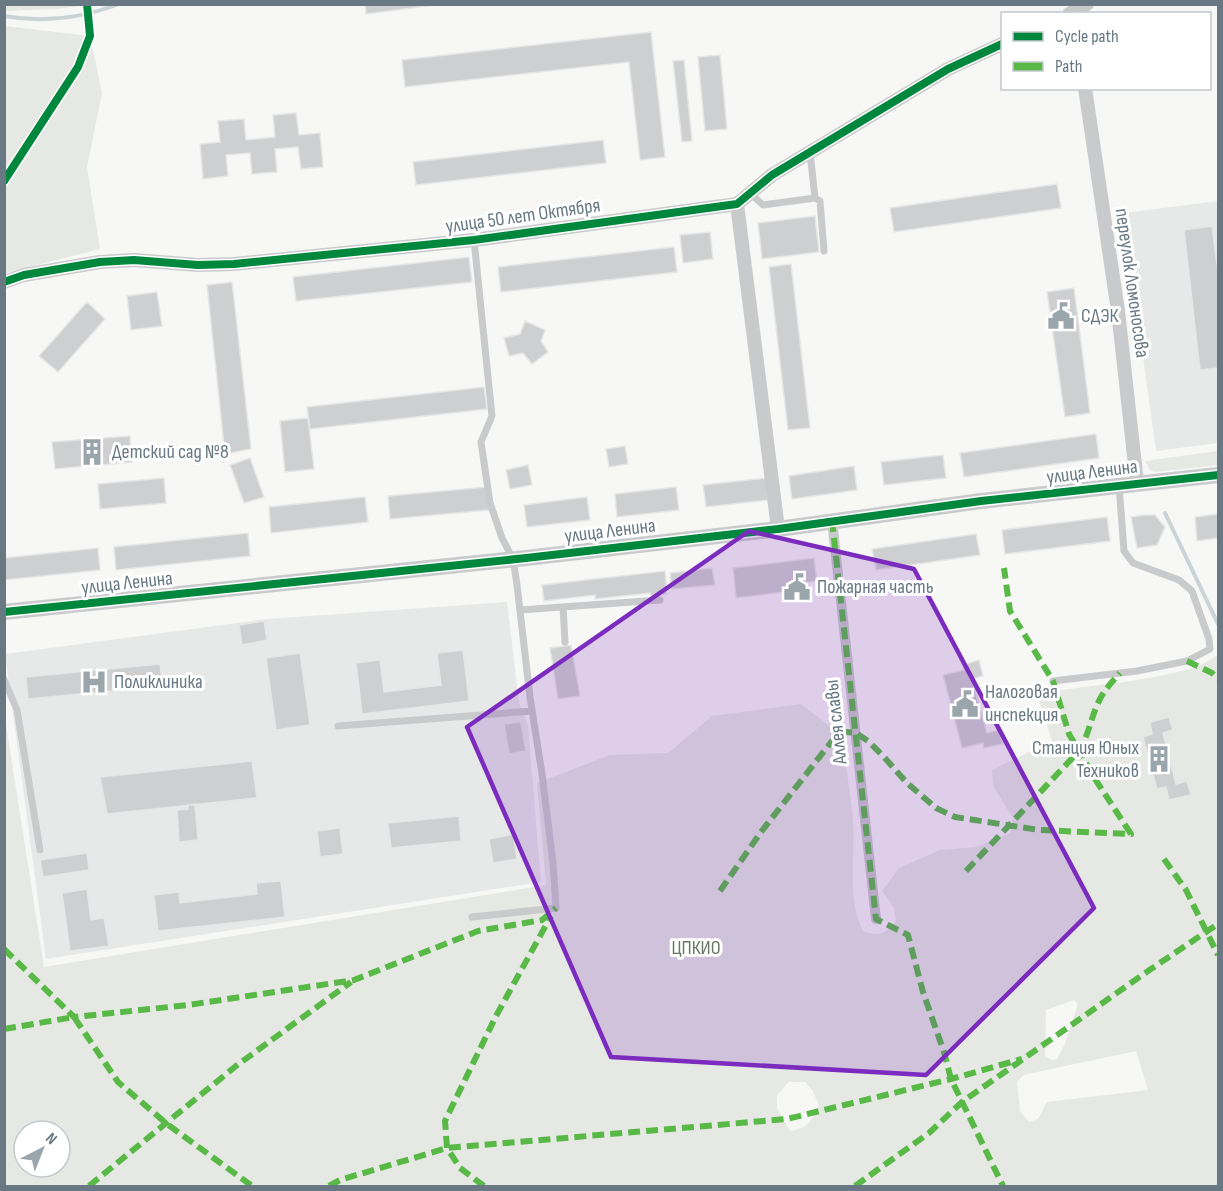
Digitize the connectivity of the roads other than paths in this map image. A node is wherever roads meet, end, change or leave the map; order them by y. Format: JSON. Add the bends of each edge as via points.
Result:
{"nodes":[{"id":1,"x":1087,"y":4,"type":"edge"},
{"id":2,"x":1072,"y":12,"type":"edge"},
{"id":3,"x":1001,"y":44,"type":"edge"},
{"id":4,"x":1085,"y":90,"type":"edge"},
{"id":5,"x":810,"y":152,"type":"junction"},
{"id":6,"x":750,"y":193,"type":"junction"},
{"id":7,"x":815,"y":198,"type":"junction"},
{"id":8,"x":737,"y":204,"type":"junction"},
{"id":9,"x":474,"y":240,"type":"junction"},
{"id":10,"x":824,"y":251,"type":"dead end"},
{"id":11,"x":4,"y":282,"type":"edge"},
{"id":12,"x":1218,"y":475,"type":"edge"},
{"id":13,"x":1137,"y":483,"type":"junction"},
{"id":14,"x":1119,"y":485,"type":"junction"},
{"id":15,"x":832,"y":520,"type":"junction"},
{"id":16,"x":778,"y":529,"type":"junction"},
{"id":17,"x":513,"y":559,"type":"junction"},
{"id":18,"x":660,"y":600,"type":"dead end"},
{"id":19,"x":563,"y":607,"type":"junction"},
{"id":20,"x":520,"y":610,"type":"junction"},
{"id":21,"x":4,"y":612,"type":"edge"},
{"id":22,"x":565,"y":642,"type":"dead end"},
{"id":23,"x":1218,"y":643,"type":"edge"},
{"id":24,"x":1210,"y":649,"type":"junction"},
{"id":25,"x":5,"y":681,"type":"edge"},
{"id":26,"x":1053,"y":681,"type":"dead end"},
{"id":27,"x":532,"y":711,"type":"junction"},
{"id":28,"x":338,"y":726,"type":"dead end"},
{"id":29,"x":40,"y":850,"type":"dead end"},
{"id":30,"x":472,"y":917,"type":"dead end"},
{"id":31,"x":876,"y":920,"type":"dead end"}],
"edges":[{"from":1,"to":2,"type":"street"},
{"from":3,"to":5,"type":"street","via":[[948,69]]},
{"from":4,"to":13,"type":"street","name":"переулок Ломоносова","via":[[1118,311]]},
{"from":5,"to":6,"type":"street","via":[[766,178]]},
{"from":5,"to":7,"type":"lane"},
{"from":6,"to":7,"type":"lane","via":[[763,205]]},
{"from":6,"to":8,"type":"street"},
{"from":7,"to":10,"type":"lane","via":[[820,201]]},
{"from":8,"to":9,"type":"street","name":"улица 50 лет Октября"},
{"from":8,"to":16,"type":"street"},
{"from":9,"to":11,"type":"street","name":"улица 50 лет Октября","via":[[234,264],[100,262]]},
{"from":9,"to":17,"type":"lane","via":[[492,416],[481,442],[490,503]]},
{"from":12,"to":13,"type":"street","name":"улица Ленина"},
{"from":13,"to":14,"type":"street","name":"улица Ленина"},
{"from":14,"to":15,"type":"street","name":"улица Ленина"},
{"from":14,"to":24,"type":"lane","via":[[1124,551],[1133,563],[1179,580],[1192,591]]},
{"from":15,"to":16,"type":"street","name":"улица Ленина"},
{"from":15,"to":31,"type":"street","name":"Аллея славы"},
{"from":16,"to":17,"type":"street","name":"улица Ленина"},
{"from":17,"to":20,"type":"lane"},
{"from":17,"to":21,"type":"street","name":"улица Ленина"},
{"from":18,"to":19,"type":"lane"},
{"from":19,"to":20,"type":"lane"},
{"from":19,"to":22,"type":"lane"},
{"from":20,"to":27,"type":"lane"},
{"from":23,"to":24,"type":"lane"},
{"from":24,"to":26,"type":"lane","via":[[1187,661]]},
{"from":25,"to":29,"type":"lane","via":[[17,710]]},
{"from":27,"to":28,"type":"lane"},
{"from":27,"to":30,"type":"lane","via":[[543,774],[556,908]]}]}
